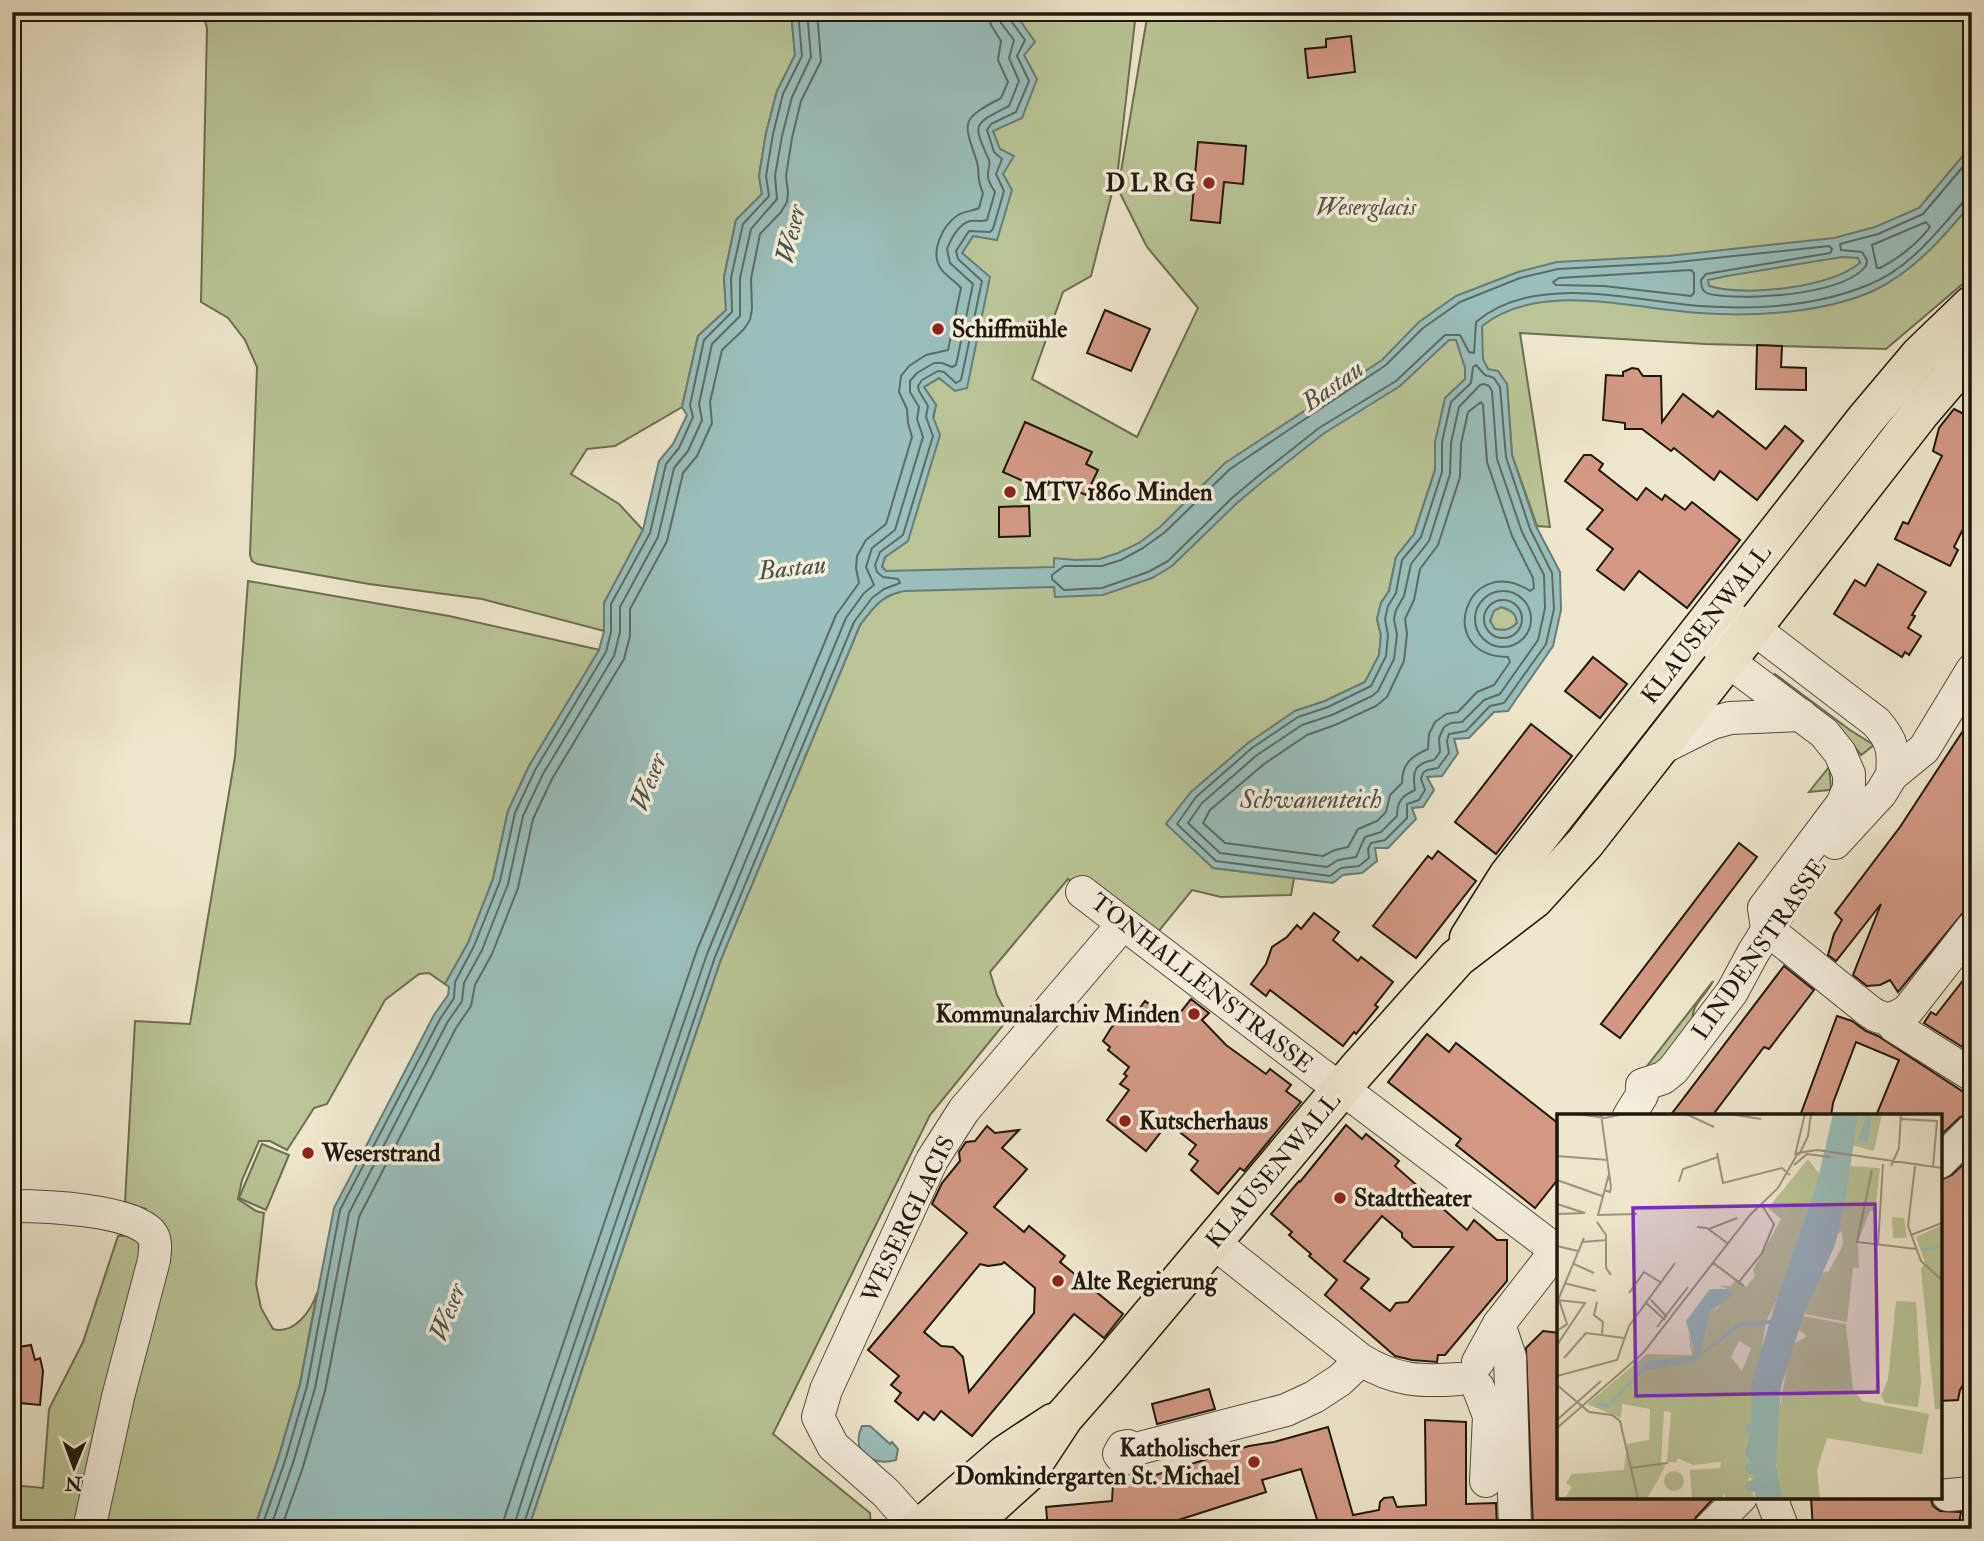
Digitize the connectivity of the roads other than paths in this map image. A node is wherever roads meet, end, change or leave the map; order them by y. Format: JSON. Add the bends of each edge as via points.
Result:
{"nodes":[{"id":1,"x":1972,"y":305,"type":"edge"},
{"id":2,"x":1972,"y":352,"type":"edge"},
{"id":3,"x":1710,"y":619,"type":"junction"},
{"id":4,"x":1753,"y":628,"type":"junction"},
{"id":5,"x":1728,"y":661,"type":"junction"},
{"id":6,"x":1972,"y":670,"type":"edge"},
{"id":7,"x":1947,"y":708,"type":"junction"},
{"id":8,"x":1801,"y":715,"type":"junction"},
{"id":9,"x":1888,"y":735,"type":"junction"},
{"id":10,"x":1660,"y":749,"type":"junction"},
{"id":11,"x":1892,"y":775,"type":"junction"},
{"id":12,"x":1849,"y":788,"type":"junction"},
{"id":13,"x":1082,"y":892,"type":"dead end"},
{"id":14,"x":1765,"y":919,"type":"junction"},
{"id":15,"x":1123,"y":924,"type":"junction"},
{"id":16,"x":1972,"y":928,"type":"edge"},
{"id":17,"x":1457,"y":958,"type":"junction"},
{"id":18,"x":1889,"y":1020,"type":"junction"},
{"id":19,"x":1972,"y":1075,"type":"edge"},
{"id":20,"x":1340,"y":1089,"type":"junction"},
{"id":21,"x":1630,"y":1114,"type":"edge"},
{"id":22,"x":1972,"y":1130,"type":"edge"},
{"id":23,"x":1942,"y":1160,"type":"edge"},
{"id":24,"x":12,"y":1206,"type":"edge"},
{"id":25,"x":1213,"y":1242,"type":"junction"},
{"id":26,"x":1557,"y":1248,"type":"edge"},
{"id":27,"x":1557,"y":1250,"type":"edge"},
{"id":28,"x":1499,"y":1324,"type":"junction"},
{"id":29,"x":1361,"y":1360,"type":"junction"},
{"id":30,"x":1472,"y":1376,"type":"junction"},
{"id":31,"x":1064,"y":1417,"type":"junction"},
{"id":32,"x":1132,"y":1450,"type":"dead end"},
{"id":33,"x":1486,"y":1481,"type":"dead end"},
{"id":34,"x":1739,"y":1499,"type":"edge"},
{"id":35,"x":1772,"y":1499,"type":"edge"},
{"id":36,"x":89,"y":1529,"type":"edge"},
{"id":37,"x":918,"y":1529,"type":"edge"},
{"id":38,"x":965,"y":1529,"type":"edge"},
{"id":39,"x":1515,"y":1529,"type":"edge"},
{"id":40,"x":1709,"y":1529,"type":"edge"},
{"id":41,"x":1783,"y":1529,"type":"edge"}],
"edges":[{"from":1,"to":3,"type":"main road","name":"KLAUSENWALL","via":[[1920,355],[1866,419]]},
{"from":2,"to":4,"type":"main road","name":"KLAUSENWALL"},
{"from":3,"to":4,"type":"street","via":[[1734,620]]},
{"from":3,"to":5,"type":"street","via":[[1715,643]]},
{"from":3,"to":17,"type":"main road","name":"KLAUSENWALL","via":[[1508,876]]},
{"from":4,"to":5,"type":"main road","name":"KLAUSENWALL"},
{"from":4,"to":9,"type":"street"},
{"from":5,"to":8,"type":"street"},
{"from":5,"to":10,"type":"main road","name":"KLAUSENWALL"},
{"from":6,"to":7,"type":"street","name":"LINDENSTRASSE"},
{"from":7,"to":9,"type":"street","name":"LINDENSTRASSE","via":[[1929,723]]},
{"from":7,"to":11,"type":"street","name":"LINDENSTRASSE","via":[[1924,748]]},
{"from":8,"to":10,"type":"street","via":[[1730,718]]},
{"from":8,"to":12,"type":"street","via":[[1840,753]]},
{"from":9,"to":11,"type":"street"},
{"from":10,"to":17,"type":"main road","name":"KLAUSENWALL","via":[[1534,899]]},
{"from":11,"to":12,"type":"street","name":"LINDENSTRASSE"},
{"from":11,"to":14,"type":"street","name":"LINDENSTRASSE","via":[[1881,793]]},
{"from":12,"to":14,"type":"street","name":"LINDENSTRASSE"},
{"from":13,"to":15,"type":"street","name":"TONHALLENSTRASSE"},
{"from":14,"to":18,"type":"street","via":[[1869,1012]]},
{"from":14,"to":21,"type":"street","name":"LINDENSTRASSE","via":[[1732,992],[1673,1070],[1642,1085],[1642,1095]]},
{"from":15,"to":20,"type":"street","name":"TONHALLENSTRASSE"},
{"from":15,"to":37,"type":"street","name":"WESERGLACIS","via":[[964,1110],[932,1160],[826,1390],[818,1417],[833,1446]]},
{"from":16,"to":18,"type":"street","via":[[1908,1010]]},
{"from":17,"to":20,"type":"main road","name":"KLAUSENWALL"},
{"from":18,"to":19,"type":"street"},
{"from":20,"to":25,"type":"main road","name":"KLAUSENWALL"},
{"from":20,"to":26,"type":"street","name":"TONHALLENSTRASSE"},
{"from":22,"to":23,"type":"street"},
{"from":24,"to":36,"type":"street","via":[[125,1218],[150,1233],[155,1242]]},
{"from":25,"to":29,"type":"street"},
{"from":25,"to":31,"type":"main road","name":"KLAUSENWALL"},
{"from":27,"to":28,"type":"street"},
{"from":28,"to":30,"type":"street"},
{"from":28,"to":39,"type":"street","via":[[1510,1357]]},
{"from":29,"to":30,"type":"street","via":[[1399,1378],[1425,1381]]},
{"from":29,"to":32,"type":"street","via":[[1314,1398],[1286,1410]]},
{"from":30,"to":33,"type":"street","via":[[1489,1416]]},
{"from":31,"to":37,"type":"main road","name":"KLAUSENWALL","via":[[1006,1454]]},
{"from":31,"to":38,"type":"main road","name":"KLAUSENWALL","via":[[1027,1473]]},
{"from":34,"to":40,"type":"street"},
{"from":35,"to":41,"type":"street"}]}
